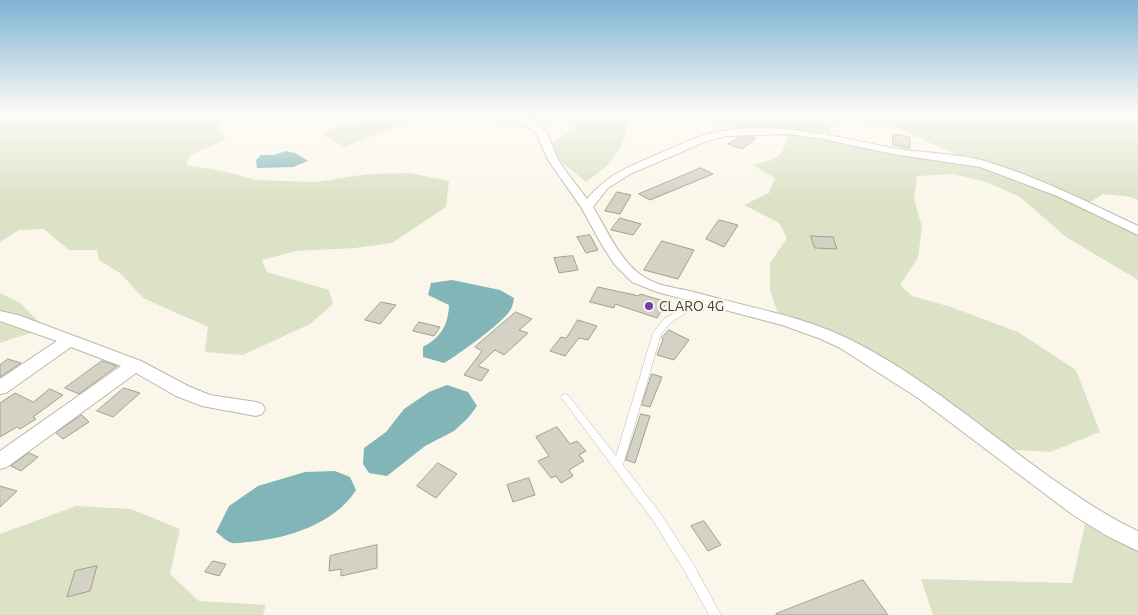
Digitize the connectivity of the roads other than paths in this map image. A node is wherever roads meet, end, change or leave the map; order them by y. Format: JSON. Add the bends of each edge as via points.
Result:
{"nodes":[{"id":1,"x":545,"y":143,"type":"edge"},
{"id":2,"x":694,"y":143,"type":"edge"},
{"id":3,"x":854,"y":143,"type":"edge"},
{"id":4,"x":586,"y":206,"type":"junction"},
{"id":5,"x":1138,"y":231,"type":"edge"},
{"id":6,"x":702,"y":300,"type":"junction"},
{"id":7,"x":0,"y":316,"type":"edge"},
{"id":8,"x":69,"y":341,"type":"junction"},
{"id":9,"x":135,"y":365,"type":"junction"},
{"id":10,"x":0,"y":388,"type":"edge"},
{"id":11,"x":564,"y":396,"type":"dead end"},
{"id":12,"x":256,"y":409,"type":"dead end"},
{"id":13,"x":0,"y":461,"type":"edge"},
{"id":14,"x":618,"y":465,"type":"junction"},
{"id":15,"x":1138,"y":541,"type":"edge"},
{"id":16,"x":715,"y":615,"type":"edge"}],
"edges":[{"from":1,"to":4,"type":"street","via":[[557,166]]},
{"from":2,"to":4,"type":"street","via":[[626,172],[604,186]]},
{"from":3,"to":5,"type":"street","via":[[982,164],[1061,193]]},
{"from":4,"to":6,"type":"street","via":[[617,258],[638,280]]},
{"from":6,"to":14,"type":"lane","via":[[667,321],[657,333]]},
{"from":6,"to":15,"type":"street","via":[[780,318],[844,343],[888,368],[1086,514]]},
{"from":7,"to":8,"type":"street"},
{"from":8,"to":9,"type":"street"},
{"from":8,"to":10,"type":"street"},
{"from":9,"to":12,"type":"street","via":[[200,398]]},
{"from":9,"to":13,"type":"street"},
{"from":11,"to":14,"type":"lane"},
{"from":14,"to":16,"type":"lane","via":[[656,516]]}]}
